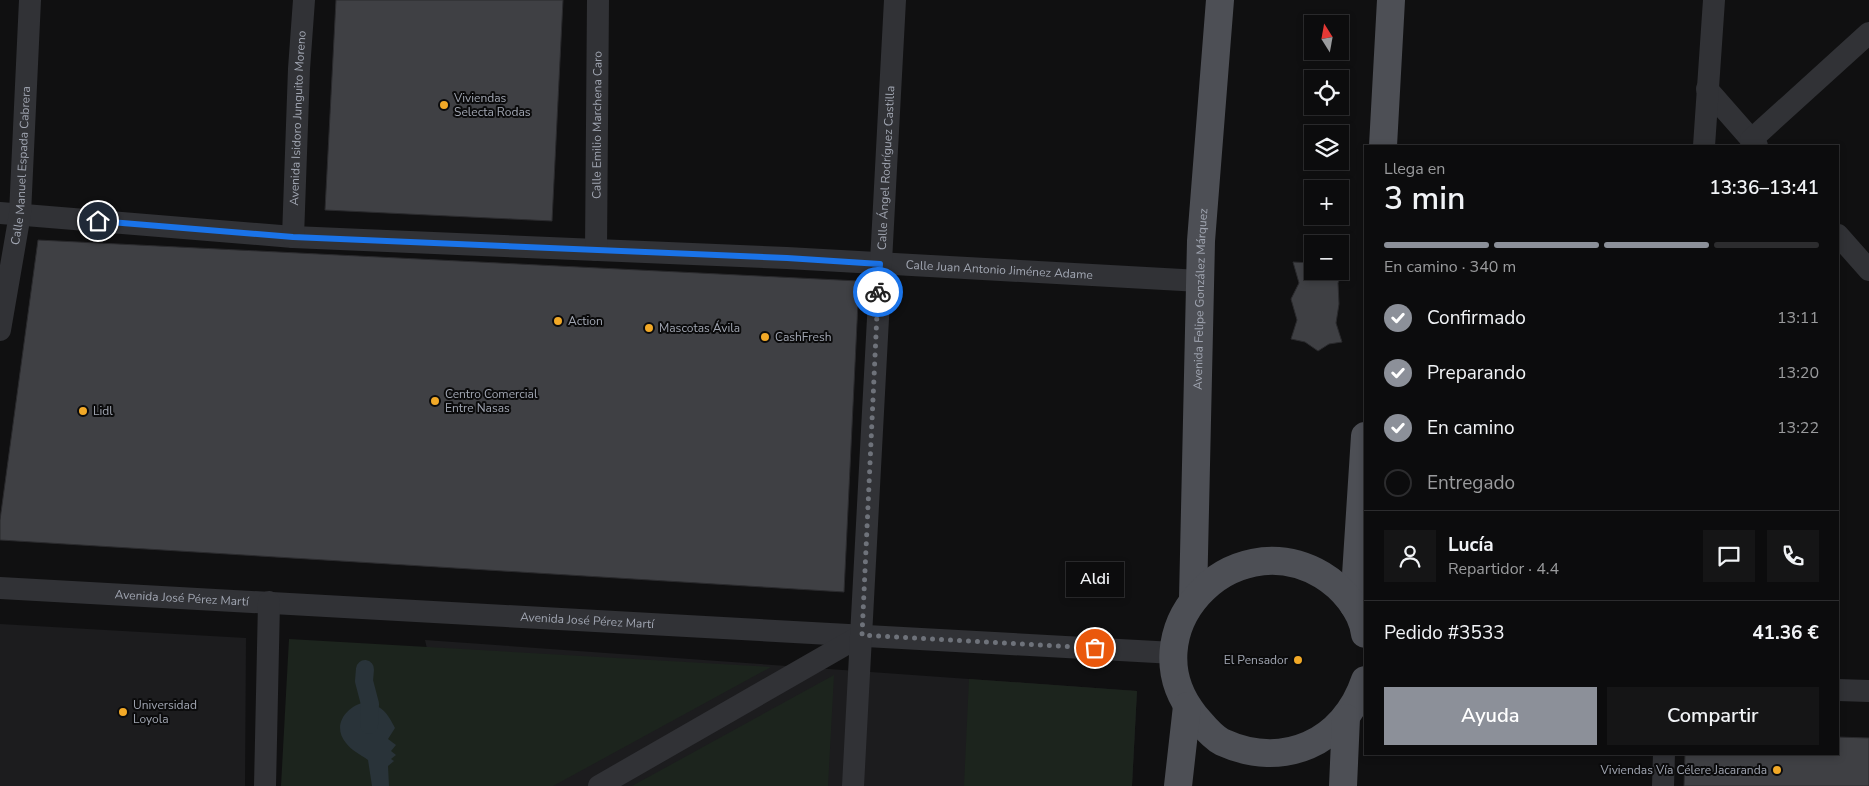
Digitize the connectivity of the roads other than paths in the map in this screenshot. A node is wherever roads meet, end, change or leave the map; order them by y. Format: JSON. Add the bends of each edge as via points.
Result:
{"nodes":[{"id":1,"x":30,"y":0,"type":"edge"},
{"id":2,"x":304,"y":0,"type":"edge"},
{"id":3,"x":598,"y":0,"type":"edge"},
{"id":4,"x":895,"y":0,"type":"edge"},
{"id":5,"x":1220,"y":0,"type":"edge"},
{"id":6,"x":1391,"y":0,"type":"edge"},
{"id":7,"x":1714,"y":0,"type":"edge"},
{"id":8,"x":1869,"y":33,"type":"edge"},
{"id":9,"x":1707,"y":89,"type":"junction"},
{"id":10,"x":1754,"y":143,"type":"edge"},
{"id":11,"x":1383,"y":145,"type":"edge"},
{"id":12,"x":1704,"y":145,"type":"edge"},
{"id":13,"x":10,"y":214,"type":"edge"},
{"id":14,"x":1839,"y":236,"type":"edge"},
{"id":15,"x":293,"y":237,"type":"junction"},
{"id":16,"x":596,"y":250,"type":"junction"},
{"id":17,"x":880,"y":264,"type":"junction"},
{"id":18,"x":1869,"y":270,"type":"edge"},
{"id":19,"x":1200,"y":281,"type":"junction"},
{"id":20,"x":0,"y":330,"type":"edge"},
{"id":21,"x":1364,"y":451,"type":"edge"},
{"id":22,"x":0,"y":588,"type":"edge"},
{"id":23,"x":1193,"y":599,"type":"junction"},
{"id":24,"x":269,"y":602,"type":"junction"},
{"id":25,"x":1354,"y":606,"type":"junction"},
{"id":26,"x":1364,"y":631,"type":"edge"},
{"id":27,"x":862,"y":635,"type":"junction"},
{"id":28,"x":1174,"y":653,"type":"junction"},
{"id":29,"x":1364,"y":683,"type":"edge"},
{"id":30,"x":1839,"y":690,"type":"edge"},
{"id":31,"x":1869,"y":692,"type":"edge"},
{"id":32,"x":1187,"y":706,"type":"junction"},
{"id":33,"x":1346,"y":718,"type":"junction"},
{"id":34,"x":1664,"y":755,"type":"edge"},
{"id":35,"x":265,"y":786,"type":"edge"},
{"id":36,"x":599,"y":786,"type":"edge"},
{"id":37,"x":853,"y":786,"type":"edge"},
{"id":38,"x":1178,"y":786,"type":"edge"},
{"id":39,"x":1343,"y":786,"type":"edge"},
{"id":40,"x":1663,"y":786,"type":"edge"}],
"edges":[{"from":1,"to":13,"type":"street","name":"Calle Manuel Espada Cabrera"},
{"from":2,"to":15,"type":"street","name":"Avenida Isidoro Junguito Moreno"},
{"from":3,"to":16,"type":"street","name":"Calle Emilio Marchena Caro"},
{"from":4,"to":17,"type":"street","name":"Calle Ángel Rodríguez Castilla"},
{"from":5,"to":19,"type":"main road","name":"Avenida Felipe González Márquez"},
{"from":6,"to":11,"type":"main road"},
{"from":7,"to":9,"type":"street"},
{"from":8,"to":10,"type":"street"},
{"from":9,"to":10,"type":"street"},
{"from":9,"to":12,"type":"street"},
{"from":13,"to":15,"type":"street","name":"Calle Juan Antonio Jiménez Adame"},
{"from":13,"to":20,"type":"street","name":"Calle Manuel Espada Cabrera"},
{"from":14,"to":18,"type":"street"},
{"from":15,"to":16,"type":"street","name":"Calle Juan Antonio Jiménez Adame"},
{"from":16,"to":17,"type":"street","name":"Calle Juan Antonio Jiménez Adame"},
{"from":17,"to":19,"type":"street","name":"Calle Juan Antonio Jiménez Adame"},
{"from":17,"to":27,"type":"street","name":"Calle Ángel Rodríguez Castilla"},
{"from":19,"to":23,"type":"main road","name":"Avenida Felipe González Márquez"},
{"from":21,"to":25,"type":"main road"},
{"from":22,"to":24,"type":"street","name":"Avenida José Pérez Martí"},
{"from":23,"to":25,"type":"main road","via":[[1215,578],[1229,570],[1244,564],[1275,560],[1306,566],[1333,582]]},
{"from":23,"to":28,"type":"main road","via":[[1179,625]]},
{"from":24,"to":27,"type":"street","name":"Avenida José Pérez Martí"},
{"from":24,"to":35,"type":"street"},
{"from":25,"to":26,"type":"main road"},
{"from":27,"to":28,"type":"street","name":"Avenida José Pérez Martí"},
{"from":27,"to":36,"type":"street"},
{"from":27,"to":37,"type":"street","name":"Calle Ángel Rodríguez Castilla"},
{"from":28,"to":32,"type":"main road","via":[[1177,680]]},
{"from":29,"to":33,"type":"main road"},
{"from":30,"to":31,"type":"street"},
{"from":32,"to":33,"type":"main road","via":[[1220,741],[1263,754],[1294,751],[1323,739]]},
{"from":32,"to":38,"type":"main road"},
{"from":33,"to":39,"type":"main road"},
{"from":34,"to":40,"type":"street"}]}
